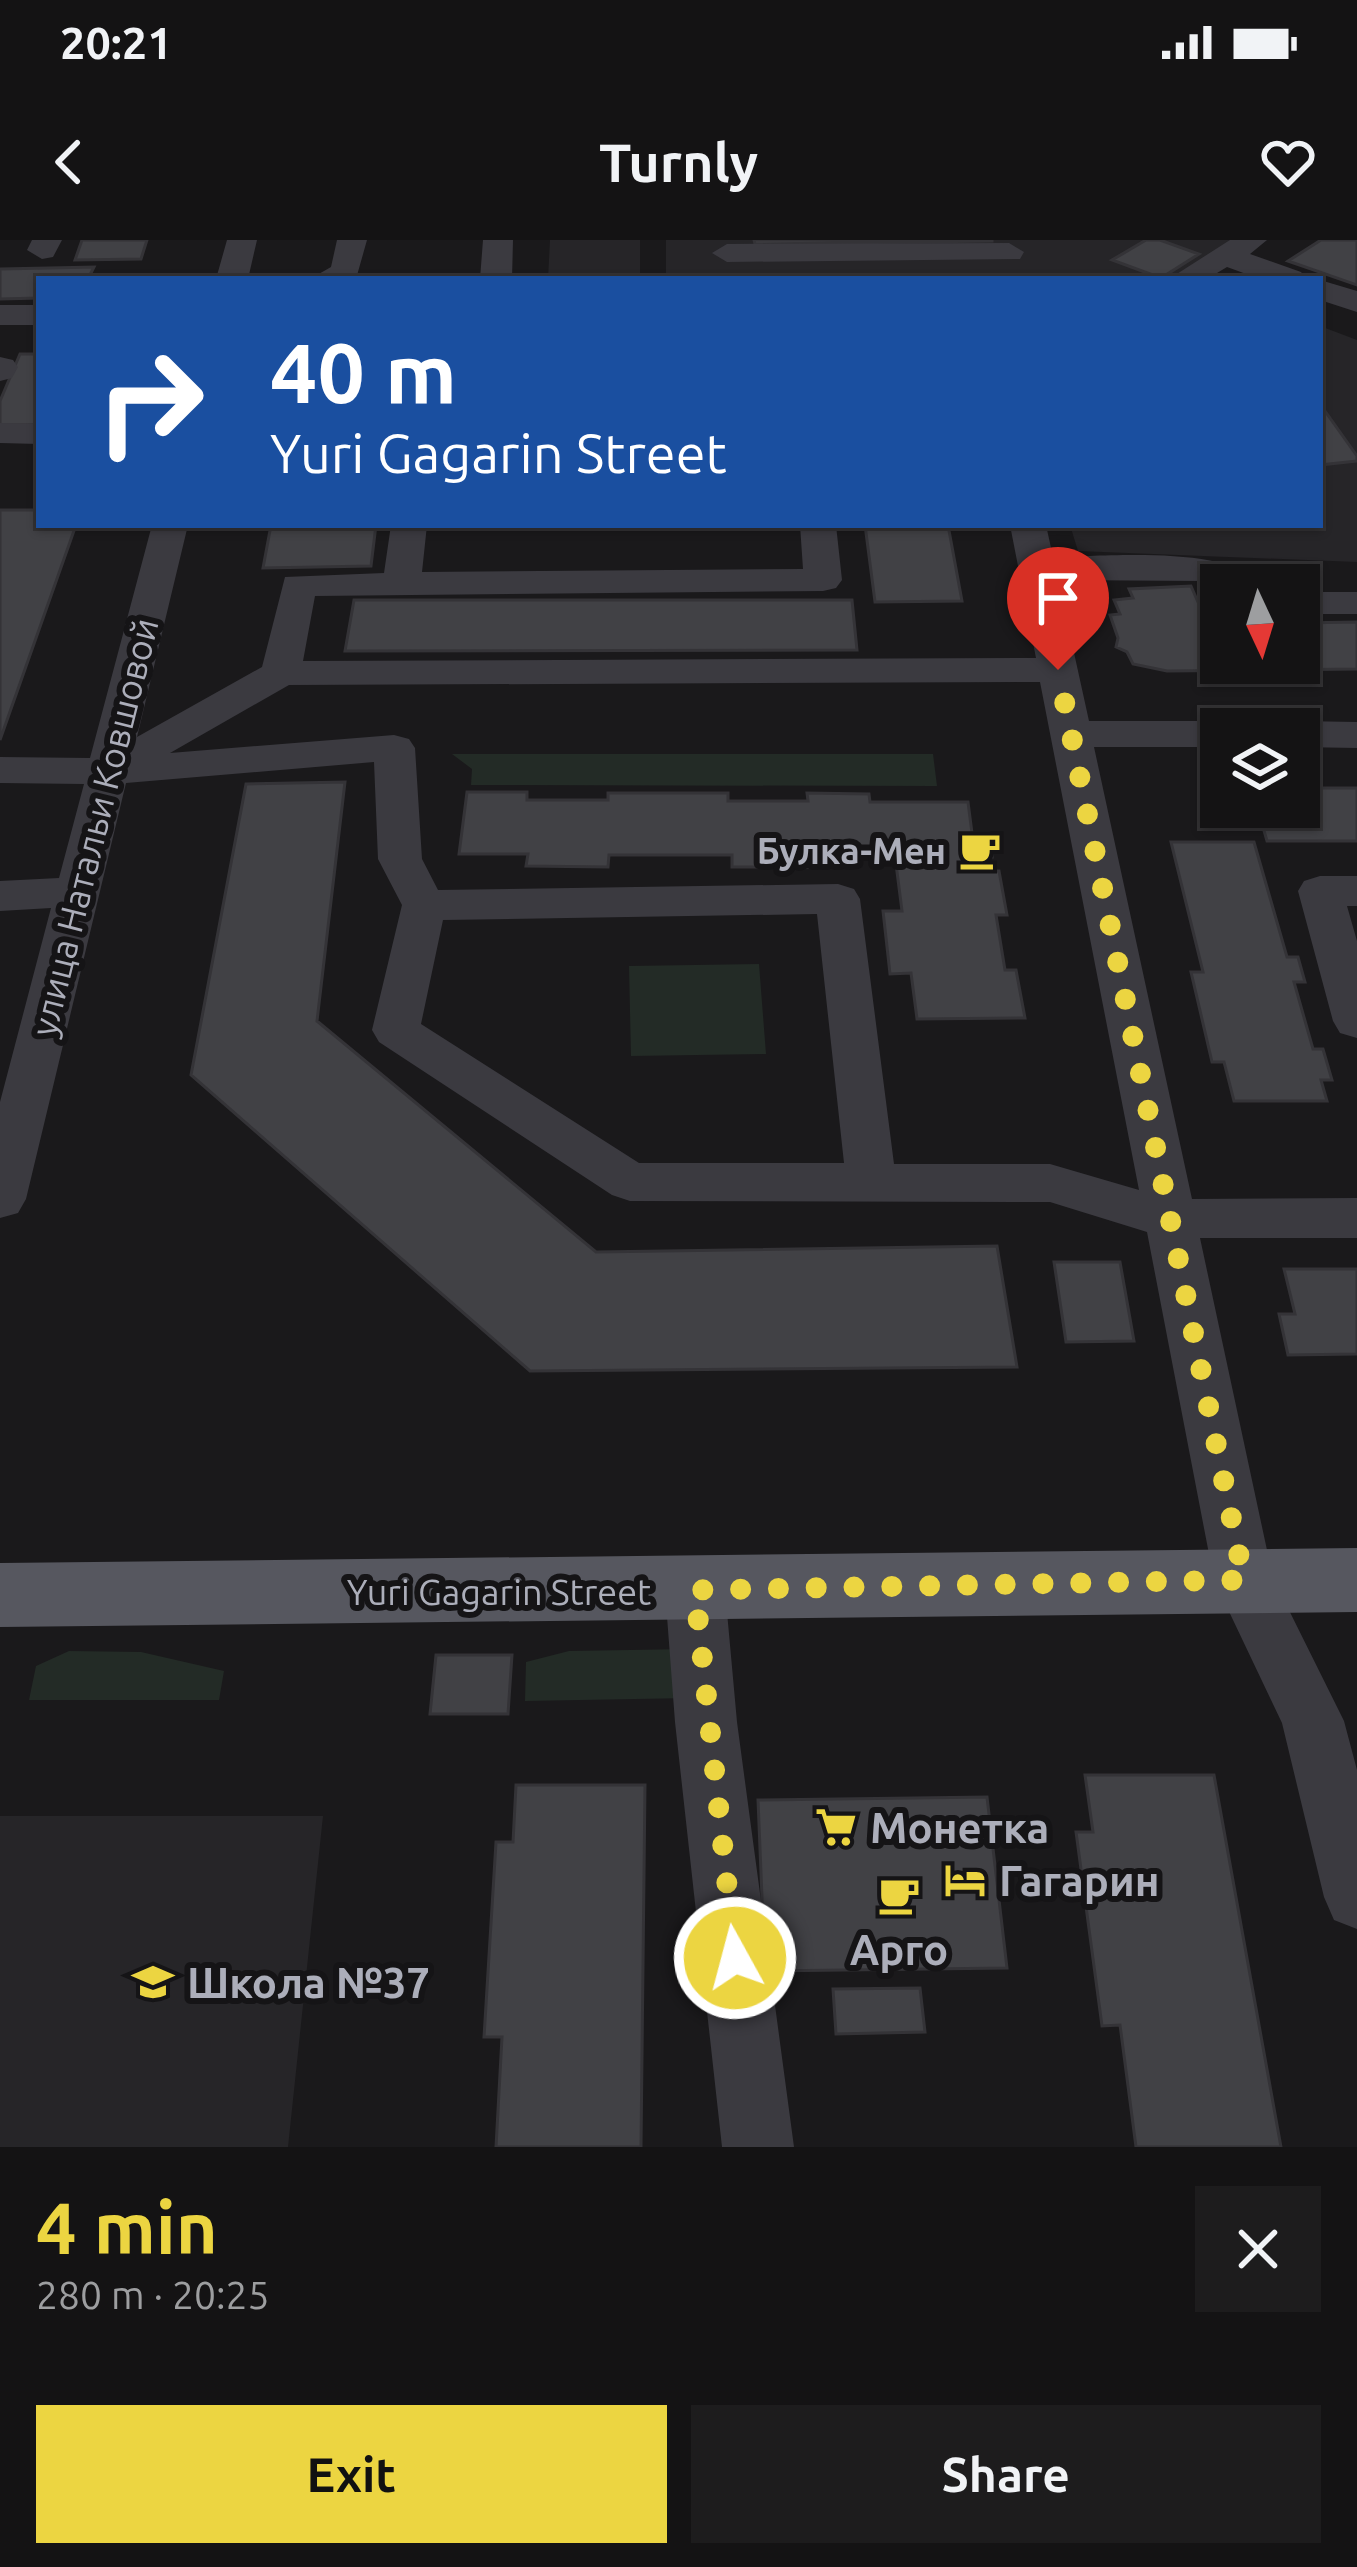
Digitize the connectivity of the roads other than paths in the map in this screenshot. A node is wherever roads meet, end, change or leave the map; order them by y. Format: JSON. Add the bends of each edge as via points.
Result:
{"nodes":[{"id":1,"x":242,"y":240,"type":"edge"},
{"id":2,"x":352,"y":240,"type":"edge"},
{"id":3,"x":498,"y":240,"type":"edge"},
{"id":4,"x":1238,"y":248,"type":"edge"},
{"id":5,"x":727,"y":257,"type":"edge"},
{"id":6,"x":1010,"y":257,"type":"edge"},
{"id":7,"x":233,"y":276,"type":"edge"},
{"id":8,"x":335,"y":276,"type":"edge"},
{"id":9,"x":496,"y":276,"type":"edge"},
{"id":10,"x":1190,"y":276,"type":"edge"},
{"id":11,"x":1285,"y":276,"type":"edge"},
{"id":12,"x":1323,"y":291,"type":"edge"},
{"id":13,"x":1357,"y":302,"type":"edge"},
{"id":14,"x":0,"y":315,"type":"edge"},
{"id":15,"x":36,"y":315,"type":"edge"},
{"id":16,"x":0,"y":433,"type":"edge"},
{"id":17,"x":36,"y":434,"type":"edge"},
{"id":18,"x":169,"y":528,"type":"edge"},
{"id":19,"x":409,"y":528,"type":"edge"},
{"id":20,"x":818,"y":528,"type":"edge"},
{"id":21,"x":1033,"y":547,"type":"edge"},
{"id":22,"x":1200,"y":570,"type":"edge"},
{"id":23,"x":401,"y":585,"type":"junction"},
{"id":24,"x":1320,"y":603,"type":"edge"},
{"id":25,"x":1357,"y":603,"type":"edge"},
{"id":26,"x":1058,"y":670,"type":"junction"},
{"id":27,"x":280,"y":673,"type":"junction"},
{"id":28,"x":1071,"y":734,"type":"junction"},
{"id":29,"x":1200,"y":734,"type":"edge"},
{"id":30,"x":1320,"y":734,"type":"edge"},
{"id":31,"x":1357,"y":735,"type":"edge"},
{"id":32,"x":0,"y":770,"type":"edge"},
{"id":33,"x":108,"y":771,"type":"junction"},
{"id":34,"x":1357,"y":891,"type":"edge"},
{"id":35,"x":78,"y":892,"type":"junction"},
{"id":36,"x":0,"y":896,"type":"edge"},
{"id":37,"x":424,"y":904,"type":"junction"},
{"id":38,"x":1357,"y":1022,"type":"edge"},
{"id":39,"x":871,"y":1182,"type":"junction"},
{"id":40,"x":0,"y":1199,"type":"edge"},
{"id":41,"x":1169,"y":1219,"type":"junction"},
{"id":42,"x":1357,"y":1219,"type":"edge"},
{"id":43,"x":1244,"y":1580,"type":"junction"},
{"id":44,"x":1357,"y":1580,"type":"edge"},
{"id":45,"x":695,"y":1590,"type":"junction"},
{"id":46,"x":0,"y":1594,"type":"edge"},
{"id":47,"x":1357,"y":1897,"type":"edge"},
{"id":48,"x":758,"y":2147,"type":"edge"}],
"edges":[{"from":1,"to":7,"type":"street"},
{"from":2,"to":8,"type":"street","via":[[346,272]]},
{"from":3,"to":9,"type":"street"},
{"from":4,"to":10,"type":"street"},
{"from":4,"to":11,"type":"street"},
{"from":5,"to":6,"type":"street"},
{"from":12,"to":13,"type":"street"},
{"from":14,"to":15,"type":"street"},
{"from":16,"to":17,"type":"street"},
{"from":18,"to":33,"type":"street","name":"улица Натальи Ковшовой"},
{"from":19,"to":23,"type":"street"},
{"from":20,"to":23,"type":"street","via":[[823,580]]},
{"from":21,"to":22,"type":"street"},
{"from":21,"to":26,"type":"street"},
{"from":23,"to":27,"type":"street","via":[[298,586]]},
{"from":24,"to":25,"type":"street"},
{"from":26,"to":27,"type":"street"},
{"from":26,"to":28,"type":"street"},
{"from":27,"to":33,"type":"street"},
{"from":28,"to":29,"type":"street"},
{"from":28,"to":41,"type":"street"},
{"from":30,"to":31,"type":"street"},
{"from":32,"to":33,"type":"street"},
{"from":33,"to":35,"type":"street","name":"улица Натальи Ковшовой"},
{"from":33,"to":37,"type":"street","via":[[394,748],[400,859]]},
{"from":34,"to":38,"type":"street","via":[[1320,891]]},
{"from":35,"to":36,"type":"street"},
{"from":35,"to":40,"type":"street","name":"улица Натальи Ковшовой"},
{"from":37,"to":39,"type":"street","via":[[396,1030],[630,1182]]},
{"from":37,"to":39,"type":"street","via":[[838,899]]},
{"from":39,"to":41,"type":"street","via":[[1050,1183]]},
{"from":41,"to":42,"type":"street"},
{"from":41,"to":43,"type":"street"},
{"from":43,"to":44,"type":"main road","name":"Yuri Gagarin Street"},
{"from":43,"to":45,"type":"main road","name":"Yuri Gagarin Street"},
{"from":43,"to":47,"type":"street","via":[[1313,1721]]},
{"from":45,"to":46,"type":"main road","name":"Yuri Gagarin Street"},
{"from":45,"to":48,"type":"street"}]}
